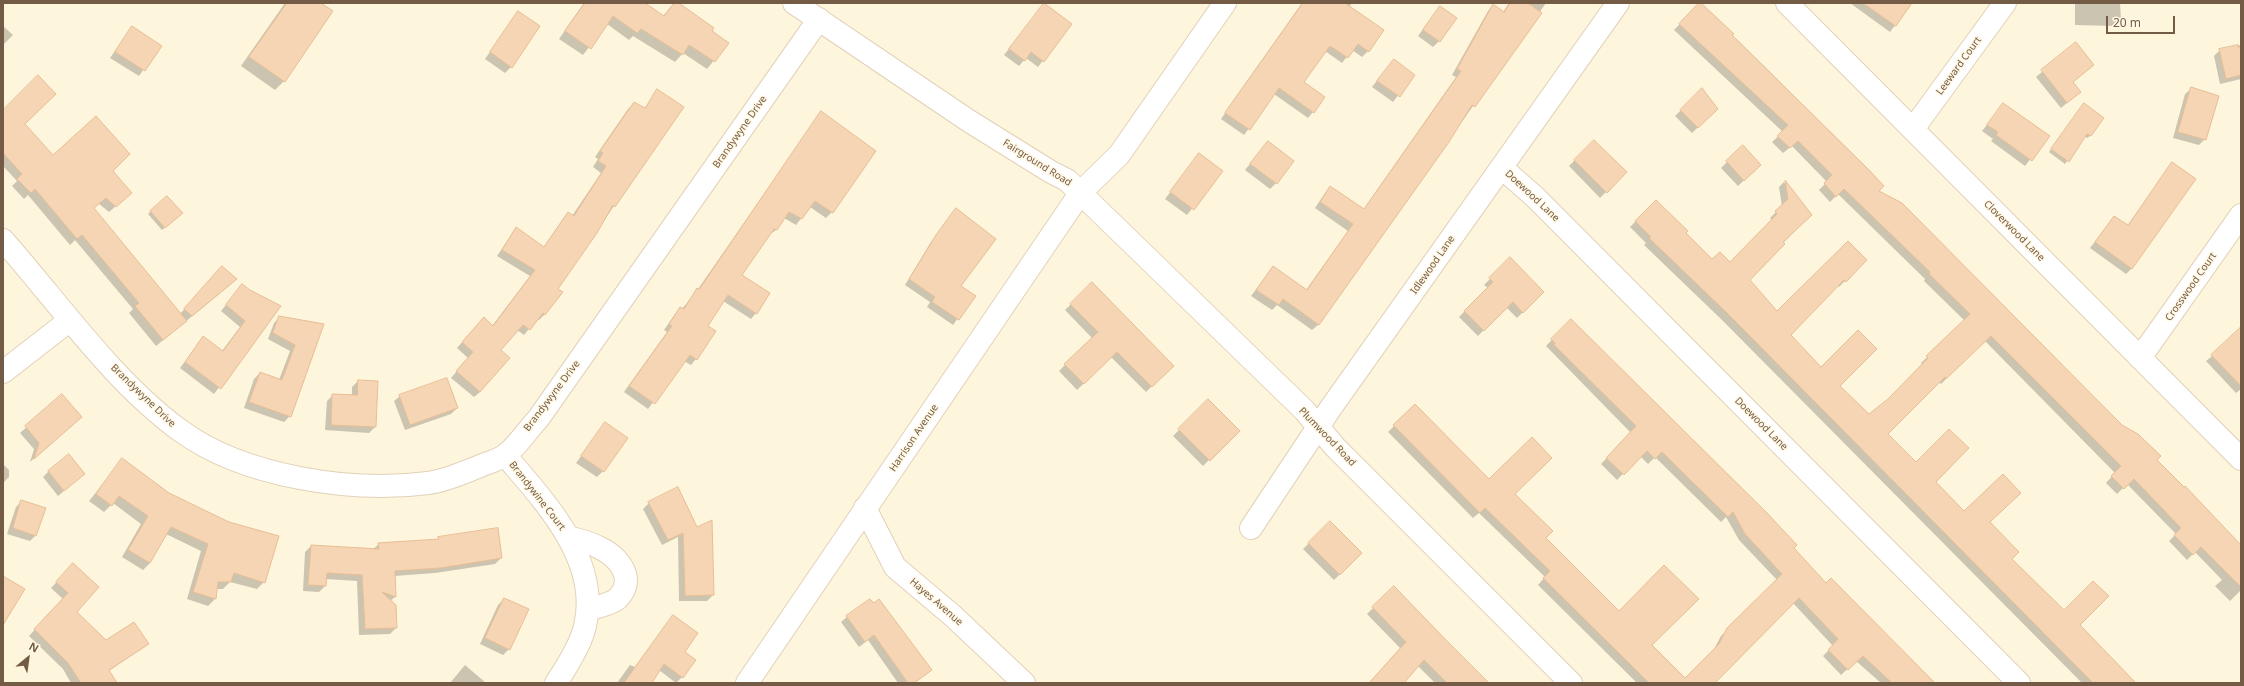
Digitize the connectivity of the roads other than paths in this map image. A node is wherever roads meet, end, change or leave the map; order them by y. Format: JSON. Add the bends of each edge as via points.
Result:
{"nodes":[{"id":1,"x":794,"y":3,"type":"edge"},
{"id":2,"x":1225,"y":3,"type":"edge"},
{"id":3,"x":1618,"y":3,"type":"edge"},
{"id":4,"x":1787,"y":3,"type":"edge"},
{"id":5,"x":2005,"y":3,"type":"edge"},
{"id":6,"x":819,"y":19,"type":"junction"},
{"id":7,"x":1912,"y":129,"type":"junction"},
{"id":8,"x":1502,"y":168,"type":"junction"},
{"id":9,"x":1081,"y":192,"type":"junction"},
{"id":10,"x":2241,"y":215,"type":"edge"},
{"id":11,"x":3,"y":240,"type":"edge"},
{"id":12,"x":70,"y":320,"type":"junction"},
{"id":13,"x":2140,"y":358,"type":"junction"},
{"id":14,"x":3,"y":372,"type":"edge"},
{"id":15,"x":1318,"y":427,"type":"junction"},
{"id":16,"x":505,"y":455,"type":"junction"},
{"id":17,"x":2241,"y":459,"type":"edge"},
{"id":18,"x":866,"y":508,"type":"junction"},
{"id":19,"x":1251,"y":528,"type":"dead end"},
{"id":20,"x":568,"y":537,"type":"junction"},
{"id":21,"x":588,"y":610,"type":"junction"},
{"id":22,"x":556,"y":683,"type":"edge"},
{"id":23,"x":747,"y":683,"type":"edge"},
{"id":24,"x":1024,"y":683,"type":"edge"},
{"id":25,"x":1572,"y":683,"type":"edge"},
{"id":26,"x":2019,"y":683,"type":"edge"}],
"edges":[{"from":1,"to":6,"type":"street","name":"Fairground Road"},
{"from":2,"to":9,"type":"street","name":"Fairground Road","via":[[1119,155]]},
{"from":3,"to":8,"type":"street","name":"Idlewood Lane"},
{"from":4,"to":7,"type":"street","name":"Cloverwood Lane"},
{"from":5,"to":7,"type":"street","name":"Leeward Court"},
{"from":6,"to":9,"type":"street","name":"Fairground Road","via":[[969,121],[1067,180]]},
{"from":6,"to":16,"type":"street","name":"Brandywyne Drive","via":[[538,419]]},
{"from":7,"to":13,"type":"street","name":"Cloverwood Lane"},
{"from":8,"to":15,"type":"street","name":"Idlewood Lane"},
{"from":8,"to":26,"type":"street","name":"Doewood Lane","via":[[1535,197]]},
{"from":9,"to":15,"type":"street","name":"Plumwood Road"},
{"from":9,"to":18,"type":"street","name":"Harrison Avenue"},
{"from":10,"to":13,"type":"street","name":"Crosswood Court"},
{"from":11,"to":12,"type":"street","name":"Brandywyne Drive"},
{"from":12,"to":14,"type":"street"},
{"from":12,"to":16,"type":"street","name":"Brandywyne Drive","via":[[150,405],[180,431],[228,458],[270,472],[337,483],[382,486],[429,483],[452,477]]},
{"from":13,"to":17,"type":"street","name":"Cloverwood Lane"},
{"from":15,"to":19,"type":"street","name":"Idlewood Lane"},
{"from":15,"to":25,"type":"street","name":"Plumwood Road"},
{"from":16,"to":20,"type":"street","name":"Brandywine Court"},
{"from":18,"to":23,"type":"street","name":"Harrison Avenue"},
{"from":18,"to":24,"type":"street","name":"Hayes Avenue","via":[[895,567],[953,616]]},
{"from":20,"to":21,"type":"street","name":"Brandywine Court","via":[[578,554],[585,579]]},
{"from":20,"to":21,"type":"street","name":"Brandywine Court","via":[[597,546],[615,556],[626,573],[626,586],[616,600]]},
{"from":21,"to":22,"type":"street","name":"Brandywine Court","via":[[585,628]]}]}
